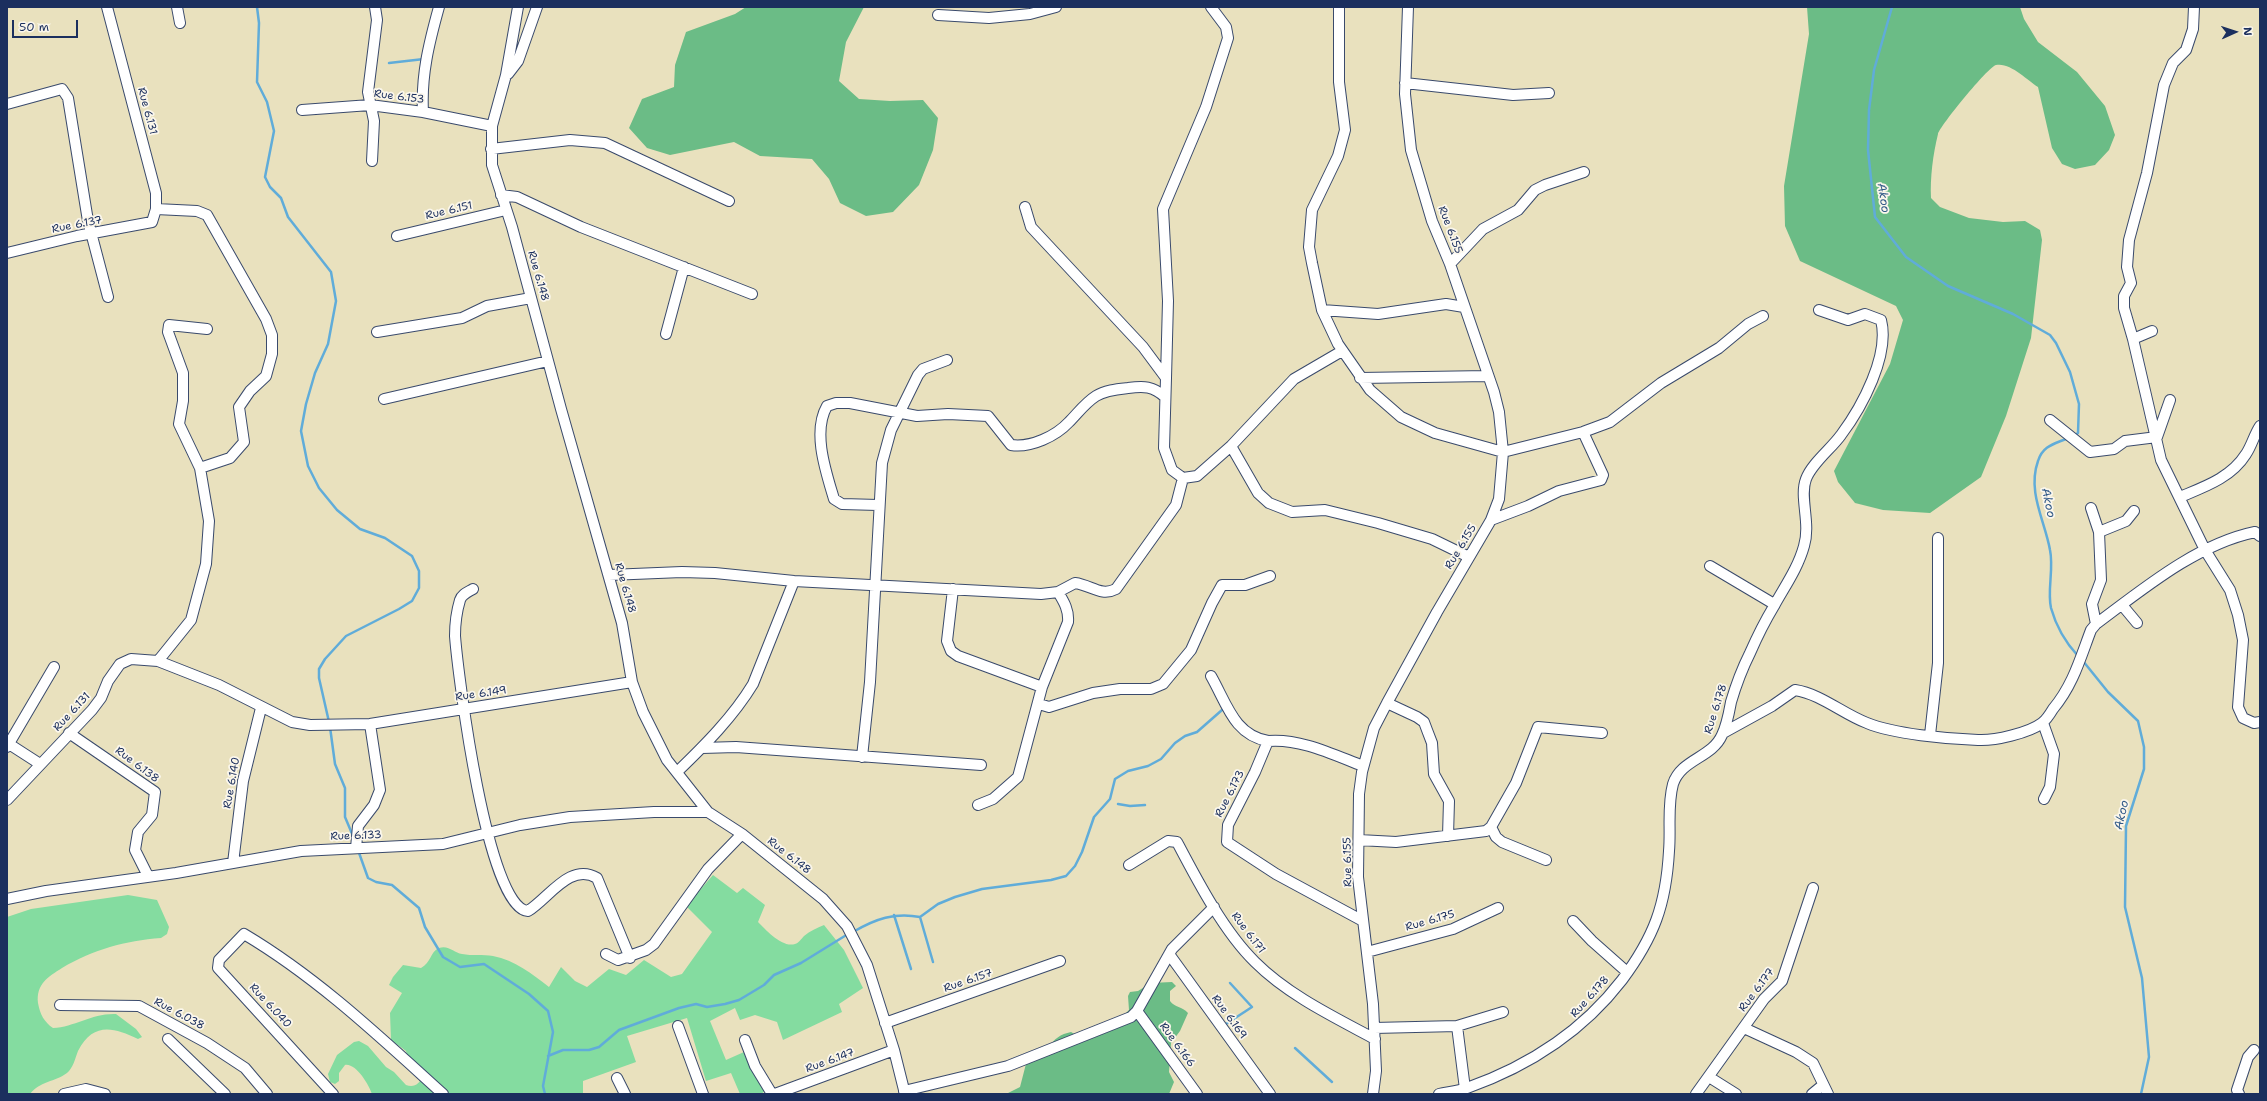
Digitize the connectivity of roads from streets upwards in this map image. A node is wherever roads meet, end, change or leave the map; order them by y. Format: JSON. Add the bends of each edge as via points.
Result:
{"nodes":[{"id":1,"x":107,"y":7,"type":"edge"},
{"id":2,"x":177,"y":7,"type":"edge"},
{"id":3,"x":375,"y":7,"type":"edge"},
{"id":4,"x":439,"y":7,"type":"edge"},
{"id":5,"x":518,"y":7,"type":"edge"},
{"id":6,"x":537,"y":7,"type":"edge"},
{"id":7,"x":1056,"y":7,"type":"edge"},
{"id":8,"x":1211,"y":7,"type":"edge"},
{"id":9,"x":1339,"y":7,"type":"edge"},
{"id":10,"x":1408,"y":7,"type":"edge"},
{"id":11,"x":2194,"y":7,"type":"edge"},
{"id":12,"x":938,"y":15,"type":"dead end"},
{"id":13,"x":180,"y":22,"type":"dead end"},
{"id":14,"x":506,"y":75,"type":"junction"},
{"id":15,"x":1405,"y":83,"type":"junction"},
{"id":16,"x":1549,"y":93,"type":"dead end"},
{"id":17,"x":7,"y":104,"type":"edge"},
{"id":18,"x":370,"y":105,"type":"junction"},
{"id":19,"x":302,"y":110,"type":"dead end"},
{"id":20,"x":423,"y":112,"type":"junction"},
{"id":21,"x":492,"y":126,"type":"junction"},
{"id":22,"x":491,"y":148,"type":"junction"},
{"id":23,"x":372,"y":161,"type":"dead end"},
{"id":24,"x":1584,"y":172,"type":"dead end"},
{"id":25,"x":501,"y":195,"type":"junction"},
{"id":26,"x":729,"y":201,"type":"dead end"},
{"id":27,"x":1025,"y":207,"type":"dead end"},
{"id":28,"x":156,"y":209,"type":"junction"},
{"id":29,"x":506,"y":210,"type":"junction"},
{"id":30,"x":152,"y":222,"type":"joint"},
{"id":31,"x":91,"y":234,"type":"junction"},
{"id":32,"x":397,"y":236,"type":"dead end"},
{"id":33,"x":7,"y":253,"type":"edge"},
{"id":34,"x":1450,"y":264,"type":"junction"},
{"id":35,"x":684,"y":267,"type":"junction"},
{"id":36,"x":752,"y":294,"type":"dead end"},
{"id":37,"x":108,"y":297,"type":"dead end"},
{"id":38,"x":531,"y":298,"type":"junction"},
{"id":39,"x":1464,"y":307,"type":"junction"},
{"id":40,"x":1322,"y":310,"type":"junction"},
{"id":41,"x":1819,"y":310,"type":"dead end"},
{"id":42,"x":1763,"y":316,"type":"dead end"},
{"id":43,"x":207,"y":329,"type":"dead end"},
{"id":44,"x":2152,"y":331,"type":"dead end"},
{"id":45,"x":377,"y":332,"type":"dead end"},
{"id":46,"x":666,"y":334,"type":"dead end"},
{"id":47,"x":2133,"y":339,"type":"junction"},
{"id":48,"x":1342,"y":351,"type":"junction"},
{"id":49,"x":947,"y":360,"type":"dead end"},
{"id":50,"x":548,"y":361,"type":"junction"},
{"id":51,"x":1488,"y":376,"type":"junction"},
{"id":52,"x":1166,"y":378,"type":"junction"},
{"id":53,"x":1360,"y":378,"type":"junction"},
{"id":54,"x":1165,"y":397,"type":"junction"},
{"id":55,"x":384,"y":399,"type":"dead end"},
{"id":56,"x":2170,"y":400,"type":"dead end"},
{"id":57,"x":898,"y":414,"type":"junction"},
{"id":58,"x":2050,"y":420,"type":"dead end"},
{"id":59,"x":2260,"y":426,"type":"edge"},
{"id":60,"x":1583,"y":432,"type":"junction"},
{"id":61,"x":2157,"y":437,"type":"junction"},
{"id":62,"x":1231,"y":446,"type":"junction"},
{"id":63,"x":1503,"y":452,"type":"junction"},
{"id":64,"x":200,"y":468,"type":"junction"},
{"id":65,"x":1183,"y":478,"type":"junction"},
{"id":66,"x":2180,"y":497,"type":"junction"},
{"id":67,"x":878,"y":505,"type":"junction"},
{"id":68,"x":2091,"y":508,"type":"dead end"},
{"id":69,"x":2134,"y":511,"type":"dead end"},
{"id":70,"x":1491,"y":520,"type":"junction"},
{"id":71,"x":2098,"y":532,"type":"junction"},
{"id":72,"x":2260,"y":536,"type":"edge"},
{"id":73,"x":1938,"y":538,"type":"dead end"},
{"id":74,"x":2205,"y":550,"type":"junction"},
{"id":75,"x":1469,"y":557,"type":"junction"},
{"id":76,"x":1710,"y":566,"type":"dead end"},
{"id":77,"x":609,"y":575,"type":"junction"},
{"id":78,"x":1270,"y":576,"type":"dead end"},
{"id":79,"x":794,"y":581,"type":"junction"},
{"id":80,"x":876,"y":584,"type":"junction"},
{"id":81,"x":473,"y":588,"type":"dead end"},
{"id":82,"x":953,"y":589,"type":"junction"},
{"id":83,"x":1058,"y":592,"type":"junction"},
{"id":84,"x":1774,"y":604,"type":"junction"},
{"id":85,"x":2122,"y":604,"type":"junction"},
{"id":86,"x":2137,"y":623,"type":"dead end"},
{"id":87,"x":2096,"y":624,"type":"junction"},
{"id":88,"x":158,"y":661,"type":"junction"},
{"id":89,"x":54,"y":667,"type":"dead end"},
{"id":90,"x":1211,"y":676,"type":"dead end"},
{"id":91,"x":632,"y":682,"type":"junction"},
{"id":92,"x":1042,"y":687,"type":"junction"},
{"id":93,"x":1387,"y":703,"type":"junction"},
{"id":94,"x":1039,"y":704,"type":"junction"},
{"id":95,"x":261,"y":708,"type":"junction"},
{"id":96,"x":464,"y":708,"type":"junction"},
{"id":97,"x":2260,"y":722,"type":"edge"},
{"id":98,"x":2043,"y":723,"type":"junction"},
{"id":99,"x":370,"y":724,"type":"junction"},
{"id":100,"x":69,"y":733,"type":"junction"},
{"id":101,"x":1602,"y":733,"type":"dead end"},
{"id":102,"x":1723,"y":733,"type":"junction"},
{"id":103,"x":1930,"y":735,"type":"junction"},
{"id":104,"x":1268,"y":741,"type":"junction"},
{"id":105,"x":8,"y":746,"type":"edge"},
{"id":106,"x":702,"y":748,"type":"junction"},
{"id":107,"x":862,"y":757,"type":"junction"},
{"id":108,"x":40,"y":764,"type":"junction"},
{"id":109,"x":981,"y":765,"type":"dead end"},
{"id":110,"x":1363,"y":766,"type":"junction"},
{"id":111,"x":677,"y":772,"type":"junction"},
{"id":112,"x":7,"y":800,"type":"edge"},
{"id":113,"x":2044,"y":800,"type":"dead end"},
{"id":114,"x":978,"y":805,"type":"dead end"},
{"id":115,"x":708,"y":812,"type":"junction"},
{"id":116,"x":1491,"y":827,"type":"junction"},
{"id":117,"x":486,"y":834,"type":"junction"},
{"id":118,"x":742,"y":834,"type":"junction"},
{"id":119,"x":1448,"y":836,"type":"junction"},
{"id":120,"x":1359,"y":840,"type":"junction"},
{"id":121,"x":356,"y":848,"type":"junction"},
{"id":122,"x":1546,"y":860,"type":"dead end"},
{"id":123,"x":233,"y":863,"type":"junction"},
{"id":124,"x":1128,"y":865,"type":"dead end"},
{"id":125,"x":148,"y":876,"type":"junction"},
{"id":126,"x":1813,"y":888,"type":"dead end"},
{"id":127,"x":7,"y":899,"type":"edge"},
{"id":128,"x":1214,"y":907,"type":"junction"},
{"id":129,"x":1498,"y":908,"type":"dead end"},
{"id":130,"x":1363,"y":921,"type":"junction"},
{"id":131,"x":1573,"y":921,"type":"dead end"},
{"id":132,"x":1367,"y":952,"type":"junction"},
{"id":133,"x":606,"y":954,"type":"dead end"},
{"id":134,"x":1169,"y":954,"type":"junction"},
{"id":135,"x":630,"y":958,"type":"junction"},
{"id":136,"x":1060,"y":961,"type":"dead end"},
{"id":137,"x":1627,"y":972,"type":"junction"},
{"id":138,"x":60,"y":1005,"type":"dead end"},
{"id":139,"x":1137,"y":1010,"type":"junction"},
{"id":140,"x":1502,"y":1012,"type":"dead end"},
{"id":141,"x":885,"y":1023,"type":"junction"},
{"id":142,"x":678,"y":1026,"type":"dead end"},
{"id":143,"x":1457,"y":1026,"type":"junction"},
{"id":144,"x":1744,"y":1028,"type":"junction"},
{"id":145,"x":1375,"y":1034,"type":"junction"},
{"id":146,"x":168,"y":1039,"type":"dead end"},
{"id":147,"x":746,"y":1040,"type":"dead end"},
{"id":148,"x":894,"y":1050,"type":"junction"},
{"id":149,"x":2254,"y":1050,"type":"dead end"},
{"id":150,"x":1709,"y":1077,"type":"junction"},
{"id":151,"x":617,"y":1078,"type":"dead end"},
{"id":152,"x":1823,"y":1085,"type":"junction"},
{"id":153,"x":1464,"y":1089,"type":"junction"},
{"id":154,"x":904,"y":1093,"type":"edge"},
{"id":155,"x":64,"y":1094,"type":"edge"},
{"id":156,"x":105,"y":1094,"type":"edge"},
{"id":157,"x":225,"y":1094,"type":"edge"},
{"id":158,"x":267,"y":1094,"type":"edge"},
{"id":159,"x":333,"y":1094,"type":"edge"},
{"id":160,"x":443,"y":1094,"type":"edge"},
{"id":161,"x":625,"y":1094,"type":"edge"},
{"id":162,"x":703,"y":1094,"type":"edge"},
{"id":163,"x":774,"y":1094,"type":"edge"},
{"id":164,"x":1197,"y":1094,"type":"edge"},
{"id":165,"x":1270,"y":1094,"type":"edge"},
{"id":166,"x":1373,"y":1094,"type":"edge"},
{"id":167,"x":1439,"y":1094,"type":"edge"},
{"id":168,"x":1696,"y":1094,"type":"edge"},
{"id":169,"x":1736,"y":1094,"type":"edge"},
{"id":170,"x":1812,"y":1094,"type":"edge"},
{"id":171,"x":1828,"y":1094,"type":"edge"},
{"id":172,"x":2239,"y":1094,"type":"edge"}],
"edges":[{"from":1,"to":28,"type":"street","name":"Rue 6.131","via":[[156,193]]},
{"from":2,"to":13,"type":"street"},
{"from":3,"to":18,"type":"street","via":[[377,20],[368,92]]},
{"from":4,"to":20,"type":"street","via":[[424,68]]},
{"from":5,"to":14,"type":"street","name":"Rue 6.148"},
{"from":6,"to":14,"type":"street","via":[[518,61]]},
{"from":7,"to":12,"type":"street","via":[[1030,14],[989,18]]},
{"from":8,"to":52,"type":"street","via":[[1226,27],[1228,38],[1206,107],[1163,209],[1168,301]]},
{"from":9,"to":40,"type":"street","via":[[1339,82],[1345,130],[1338,156],[1312,210],[1310,222],[1309,248]]},
{"from":10,"to":15,"type":"street","name":"Rue 6.155"},
{"from":11,"to":47,"type":"street","via":[[2193,29],[2186,50],[2173,63],[2164,85],[2147,173],[2129,240],[2127,267],[2131,283],[2124,296],[2124,308]]},
{"from":14,"to":21,"type":"street","name":"Rue 6.148"},
{"from":15,"to":16,"type":"street","via":[[1512,95]]},
{"from":15,"to":34,"type":"street","name":"Rue 6.155","via":[[1407,128],[1411,150],[1432,221]]},
{"from":17,"to":31,"type":"street","via":[[62,88],[68,98]]},
{"from":18,"to":19,"type":"street","name":"Rue 6.153"},
{"from":18,"to":20,"type":"street","name":"Rue 6.153"},
{"from":18,"to":23,"type":"street","via":[[374,121]]},
{"from":20,"to":21,"type":"street","name":"Rue 6.153"},
{"from":21,"to":22,"type":"street","name":"Rue 6.148"},
{"from":22,"to":25,"type":"street","name":"Rue 6.148","via":[[492,165]]},
{"from":22,"to":26,"type":"street","via":[[570,140],[605,143]]},
{"from":24,"to":34,"type":"street","via":[[1535,190],[1518,210],[1483,229]]},
{"from":25,"to":29,"type":"street","name":"Rue 6.148"},
{"from":25,"to":35,"type":"street","via":[[517,197],[581,228]]},
{"from":27,"to":52,"type":"street","via":[[1031,227],[1122,323]]},
{"from":28,"to":30,"type":"street","name":"Rue 6.131"},
{"from":28,"to":64,"type":"street","via":[[196,211],[207,215],[266,319],[272,335],[272,354],[266,376],[250,391],[239,407],[244,442],[230,458]]},
{"from":29,"to":32,"type":"street","name":"Rue 6.151"},
{"from":29,"to":38,"type":"street","name":"Rue 6.148"},
{"from":30,"to":31,"type":"street","name":"Rue 6.137"},
{"from":31,"to":33,"type":"street","name":"Rue 6.137"},
{"from":31,"to":37,"type":"street"},
{"from":34,"to":39,"type":"street","name":"Rue 6.155"},
{"from":35,"to":36,"type":"street"},
{"from":35,"to":46,"type":"street"},
{"from":38,"to":45,"type":"street","via":[[488,306],[462,318]]},
{"from":38,"to":50,"type":"street","name":"Rue 6.148"},
{"from":39,"to":40,"type":"street","via":[[1446,304],[1378,314]]},
{"from":39,"to":51,"type":"street","name":"Rue 6.155"},
{"from":40,"to":48,"type":"street"},
{"from":41,"to":84,"type":"street","name":"Rue 6.178","via":[[1848,320],[1865,314],[1881,320],[1884,331],[1877,365],[1865,398],[1842,434],[1809,472],[1803,491],[1807,519],[1804,546],[1794,573]]},
{"from":42,"to":60,"type":"street","via":[[1748,324],[1719,348],[1661,383],[1610,422]]},
{"from":43,"to":64,"type":"street","via":[[169,325],[168,332],[183,373],[184,401],[179,424]]},
{"from":44,"to":47,"type":"street"},
{"from":47,"to":61,"type":"street"},
{"from":48,"to":53,"type":"street"},
{"from":48,"to":62,"type":"street","via":[[1294,379]]},
{"from":49,"to":57,"type":"street","via":[[923,369]]},
{"from":50,"to":55,"type":"street"},
{"from":50,"to":77,"type":"street","name":"Rue 6.148"},
{"from":51,"to":53,"type":"street"},
{"from":51,"to":63,"type":"street","name":"Rue 6.155","via":[[1499,412]]},
{"from":52,"to":54,"type":"street"},
{"from":53,"to":63,"type":"street","via":[[1381,401],[1417,426],[1435,434]]},
{"from":54,"to":57,"type":"street","via":[[1155,388],[1140,386],[1106,392],[1085,405],[1068,424],[1043,439],[1024,446],[1011,445],[988,416]]},
{"from":54,"to":65,"type":"street","via":[[1164,448],[1172,470]]},
{"from":56,"to":61,"type":"street"},
{"from":57,"to":67,"type":"street","via":[[882,462]]},
{"from":57,"to":67,"type":"street","via":[[836,403],[827,406],[822,415],[825,469],[834,499],[842,504]]},
{"from":58,"to":61,"type":"street","via":[[2090,452],[2114,448],[2125,441]]},
{"from":59,"to":66,"type":"street","via":[[2238,466],[2216,482]]},
{"from":60,"to":63,"type":"street"},
{"from":60,"to":70,"type":"street","via":[[1603,475],[1601,480],[1559,491]]},
{"from":61,"to":66,"type":"street","via":[[2161,460]]},
{"from":62,"to":65,"type":"street","via":[[1197,476]]},
{"from":62,"to":75,"type":"street","via":[[1258,493],[1269,503],[1292,512],[1325,510],[1378,524],[1432,540]]},
{"from":63,"to":70,"type":"street","name":"Rue 6.155","via":[[1499,499]]},
{"from":64,"to":88,"type":"street","via":[[209,521],[206,564],[191,620]]},
{"from":65,"to":83,"type":"street","via":[[1176,505],[1116,589],[1109,593],[1101,592],[1075,583]]},
{"from":66,"to":74,"type":"street"},
{"from":67,"to":80,"type":"street"},
{"from":68,"to":71,"type":"street"},
{"from":69,"to":71,"type":"street","via":[[2126,521]]},
{"from":70,"to":75,"type":"street","name":"Rue 6.155"},
{"from":71,"to":87,"type":"street","via":[[2101,580],[2092,604]]},
{"from":72,"to":74,"type":"street","via":[[2255,532],[2239,535]]},
{"from":73,"to":103,"type":"street","via":[[1938,663]]},
{"from":74,"to":85,"type":"street"},
{"from":74,"to":97,"type":"street","via":[[2230,590],[2243,640],[2238,707],[2243,718],[2254,723]]},
{"from":75,"to":93,"type":"street","name":"Rue 6.155"},
{"from":76,"to":84,"type":"street"},
{"from":77,"to":79,"type":"street","via":[[695,572]]},
{"from":77,"to":91,"type":"street","name":"Rue 6.148","via":[[627,643]]},
{"from":78,"to":94,"type":"street","via":[[1245,585],[1222,585],[1191,650],[1163,684],[1151,689],[1120,689],[1093,693],[1049,707]]},
{"from":79,"to":80,"type":"street"},
{"from":79,"to":106,"type":"street","via":[[753,684],[744,700]]},
{"from":80,"to":82,"type":"street"},
{"from":80,"to":107,"type":"street"},
{"from":81,"to":96,"type":"street","via":[[464,593],[460,600],[455,634]]},
{"from":82,"to":83,"type":"street","via":[[1041,594]]},
{"from":82,"to":92,"type":"street","via":[[947,641],[951,651]]},
{"from":83,"to":92,"type":"street","via":[[1066,605],[1068,622]]},
{"from":84,"to":102,"type":"street","name":"Rue 6.178","via":[[1738,681]]},
{"from":85,"to":86,"type":"street"},
{"from":85,"to":87,"type":"street"},
{"from":87,"to":98,"type":"street","via":[[2091,630],[2072,682]]},
{"from":88,"to":95,"type":"street","name":"Rue 6.131","via":[[219,685]]},
{"from":88,"to":100,"type":"street","name":"Rue 6.131","via":[[131,659],[120,664],[108,681],[101,698]]},
{"from":89,"to":105,"type":"street"},
{"from":90,"to":104,"type":"street","via":[[1240,728],[1255,739]]},
{"from":91,"to":96,"type":"street","name":"Rue 6.149"},
{"from":91,"to":111,"type":"street","name":"Rue 6.148","via":[[655,737],[667,760]]},
{"from":92,"to":94,"type":"street"},
{"from":93,"to":110,"type":"street","name":"Rue 6.155","via":[[1374,728]]},
{"from":93,"to":119,"type":"street","via":[[1424,722],[1432,743],[1434,774],[1449,801]]},
{"from":94,"to":114,"type":"street","via":[[1018,777],[993,799]]},
{"from":95,"to":99,"type":"street","name":"Rue 6.149","via":[[292,722],[322,725]]},
{"from":95,"to":123,"type":"street","name":"Rue 6.140","via":[[243,781]]},
{"from":96,"to":99,"type":"street","name":"Rue 6.149"},
{"from":96,"to":117,"type":"street","via":[[474,777]]},
{"from":98,"to":103,"type":"street","via":[[2032,729],[1996,739],[1978,740]]},
{"from":98,"to":113,"type":"street","via":[[2054,754],[2050,787]]},
{"from":99,"to":121,"type":"street","via":[[380,790],[374,805],[358,826]]},
{"from":100,"to":108,"type":"street","name":"Rue 6.131"},
{"from":100,"to":125,"type":"street","name":"Rue 6.138","via":[[155,792],[152,815],[138,832],[135,850]]},
{"from":101,"to":116,"type":"street","via":[[1538,727],[1516,783]]},
{"from":102,"to":103,"type":"street","via":[[1795,690],[1803,691],[1876,727]]},
{"from":102,"to":137,"type":"street","name":"Rue 6.178","via":[[1713,748],[1677,775],[1670,803],[1670,851],[1658,921],[1652,935]]},
{"from":104,"to":110,"type":"street","via":[[1281,740],[1307,746]]},
{"from":104,"to":130,"type":"street","name":"Rue 6.173","via":[[1228,825],[1227,842],[1276,874]]},
{"from":105,"to":108,"type":"street"},
{"from":106,"to":107,"type":"street","via":[[736,747]]},
{"from":106,"to":111,"type":"street"},
{"from":107,"to":109,"type":"street"},
{"from":108,"to":112,"type":"street","name":"Rue 6.131"},
{"from":110,"to":120,"type":"street","name":"Rue 6.155","via":[[1359,794]]},
{"from":111,"to":115,"type":"street","name":"Rue 6.148"},
{"from":115,"to":117,"type":"street","name":"Rue 6.133","via":[[570,817],[520,825]]},
{"from":115,"to":118,"type":"street","name":"Rue 6.148"},
{"from":116,"to":119,"type":"street","via":[[1478,832]]},
{"from":116,"to":122,"type":"street","via":[[1502,842]]},
{"from":117,"to":121,"type":"street","name":"Rue 6.133","via":[[422,847]]},
{"from":117,"to":135,"type":"street","via":[[499,874],[518,906],[524,911],[533,908],[577,873],[588,873],[597,878]]},
{"from":118,"to":135,"type":"street","via":[[708,869],[654,944]]},
{"from":118,"to":141,"type":"street","name":"Rue 6.148","via":[[823,899],[847,926],[867,965]]},
{"from":119,"to":120,"type":"street","via":[[1396,842]]},
{"from":120,"to":130,"type":"street","name":"Rue 6.155","via":[[1358,877]]},
{"from":121,"to":123,"type":"street","name":"Rue 6.133","via":[[301,851]]},
{"from":123,"to":125,"type":"street","name":"Rue 6.133"},
{"from":124,"to":128,"type":"street","name":"Rue 6.171","via":[[1168,841],[1177,842],[1200,887]]},
{"from":125,"to":127,"type":"street","name":"Rue 6.133"},
{"from":126,"to":144,"type":"street","name":"Rue 6.177","via":[[1782,981],[1764,999]]},
{"from":128,"to":134,"type":"street","via":[[1192,927]]},
{"from":128,"to":145,"type":"street","name":"Rue 6.171","via":[[1254,962],[1282,985],[1332,1016]]},
{"from":129,"to":132,"type":"street","name":"Rue 6.175","via":[[1453,929]]},
{"from":130,"to":132,"type":"street","name":"Rue 6.155"},
{"from":131,"to":137,"type":"street"},
{"from":132,"to":145,"type":"street","name":"Rue 6.155"},
{"from":133,"to":135,"type":"street","via":[[618,960]]},
{"from":134,"to":139,"type":"street"},
{"from":134,"to":165,"type":"street","name":"Rue 6.169"},
{"from":136,"to":141,"type":"street","name":"Rue 6.157"},
{"from":137,"to":153,"type":"street","name":"Rue 6.178","via":[[1581,1025],[1547,1051],[1510,1072]]},
{"from":138,"to":158,"type":"street","name":"Rue 6.038","via":[[139,1006],[207,1043],[245,1068]]},
{"from":139,"to":154,"type":"street","via":[[1124,1020],[1008,1066]]},
{"from":139,"to":164,"type":"street","name":"Rue 6.166"},
{"from":140,"to":143,"type":"street"},
{"from":141,"to":148,"type":"street","name":"Rue 6.148"},
{"from":142,"to":162,"type":"street"},
{"from":143,"to":145,"type":"street"},
{"from":143,"to":153,"type":"street"},
{"from":144,"to":150,"type":"street","name":"Rue 6.177"},
{"from":144,"to":152,"type":"street","via":[[1796,1052],[1813,1063]]},
{"from":145,"to":166,"type":"street","name":"Rue 6.155","via":[[1376,1070]]},
{"from":146,"to":157,"type":"street"},
{"from":147,"to":163,"type":"street","via":[[755,1066]]},
{"from":148,"to":154,"type":"street","name":"Rue 6.148"},
{"from":148,"to":163,"type":"street","name":"Rue 6.147"},
{"from":149,"to":172,"type":"street","via":[[2248,1056],[2237,1090]]},
{"from":150,"to":168,"type":"street","name":"Rue 6.177"},
{"from":150,"to":169,"type":"street"},
{"from":151,"to":161,"type":"street"},
{"from":152,"to":170,"type":"street"},
{"from":152,"to":171,"type":"street"},
{"from":153,"to":167,"type":"street","name":"Rue 6.178"},
{"from":155,"to":156,"type":"street","via":[[86,1090]]},
{"from":159,"to":160,"type":"street","name":"Rue 6.040","via":[[218,968],[219,960],[244,934],[267,948],[361,1019]]}]}
